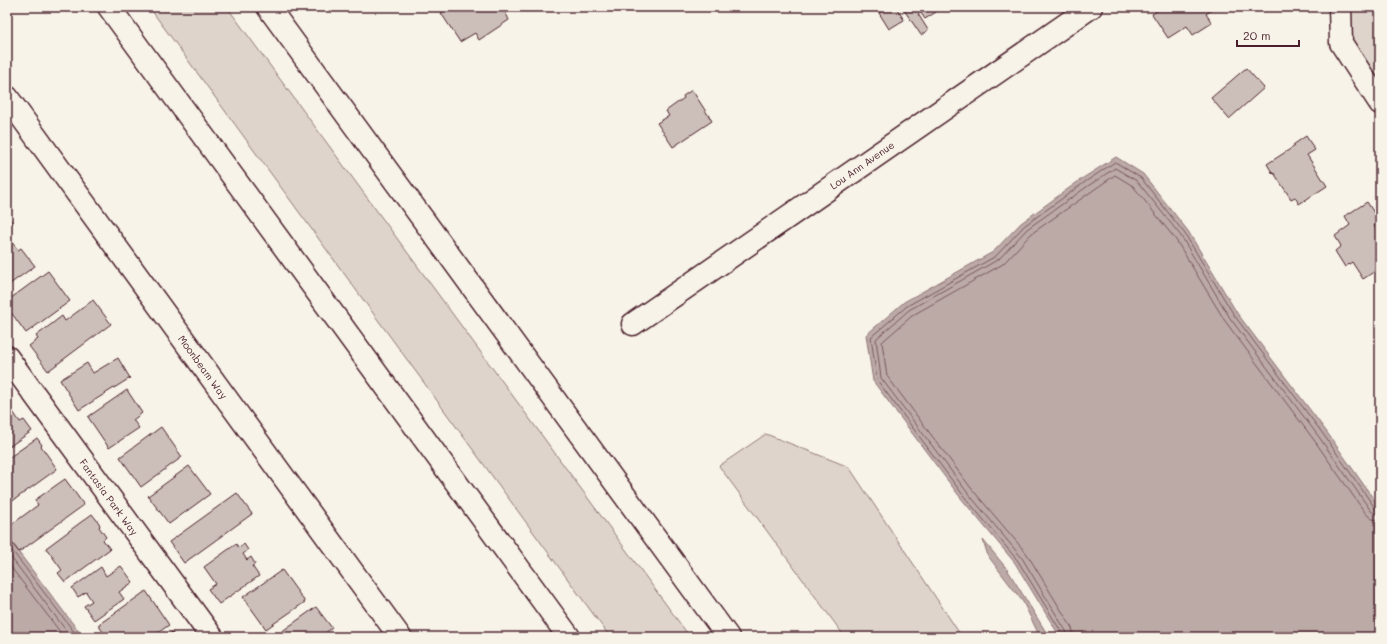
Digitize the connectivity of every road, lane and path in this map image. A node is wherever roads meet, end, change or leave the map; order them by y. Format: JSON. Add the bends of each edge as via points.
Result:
{"nodes":[{"id":1,"x":109,"y":7,"type":"edge"},
{"id":2,"x":268,"y":7,"type":"edge"},
{"id":3,"x":1091,"y":7,"type":"edge"},
{"id":4,"x":1340,"y":7,"type":"edge"},
{"id":5,"x":7,"y":97,"type":"edge"},
{"id":6,"x":1380,"y":103,"type":"edge"},
{"id":7,"x":633,"y":324,"type":"dead end"},
{"id":8,"x":7,"y":357,"type":"edge"},
{"id":9,"x":212,"y":637,"type":"edge"},
{"id":10,"x":400,"y":637,"type":"edge"},
{"id":11,"x":569,"y":637,"type":"edge"},
{"id":12,"x":728,"y":637,"type":"edge"}],
"edges":[{"from":1,"to":11,"type":"main road"},
{"from":2,"to":12,"type":"main road"},
{"from":3,"to":7,"type":"main road","name":"Lou Ann Avenue"},
{"from":4,"to":6,"type":"main road","via":[[1341,43]]},
{"from":5,"to":10,"type":"main road","name":"Moonbeam Way"},
{"from":8,"to":9,"type":"main road","name":"Fantasia Park Way"}]}
